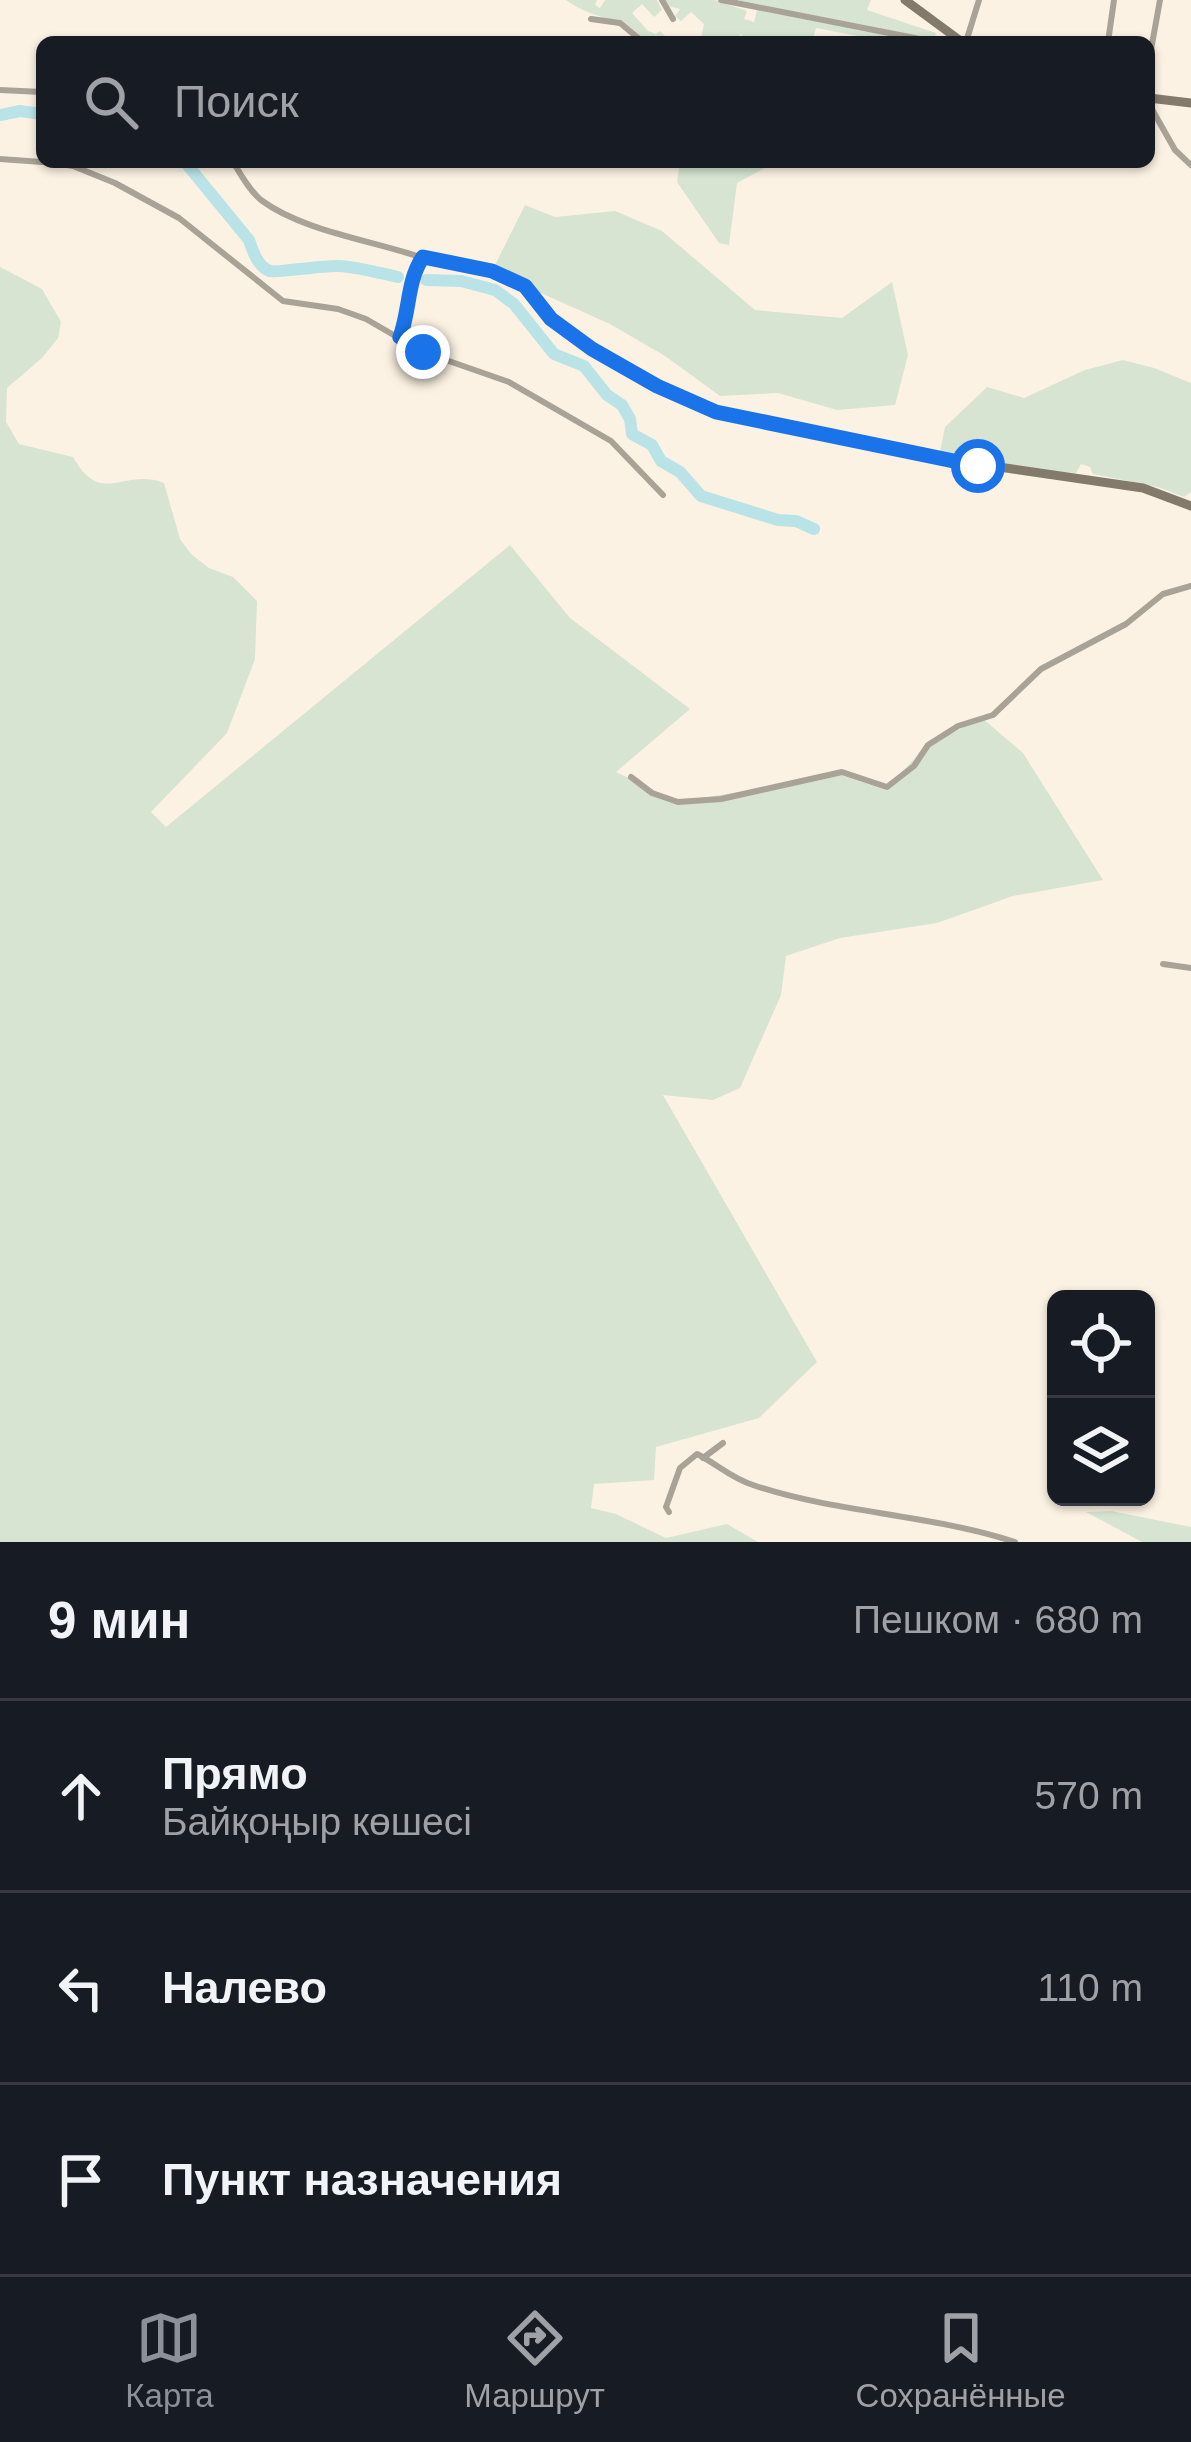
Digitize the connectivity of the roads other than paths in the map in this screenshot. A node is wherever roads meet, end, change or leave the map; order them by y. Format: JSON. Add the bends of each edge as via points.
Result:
{"nodes":[{"id":1,"x":662,"y":0,"type":"edge"},
{"id":2,"x":721,"y":0,"type":"edge"},
{"id":3,"x":905,"y":0,"type":"edge"},
{"id":4,"x":980,"y":0,"type":"edge"},
{"id":5,"x":1114,"y":0,"type":"edge"},
{"id":6,"x":1160,"y":0,"type":"edge"},
{"id":7,"x":591,"y":19,"type":"dead end"},
{"id":8,"x":673,"y":19,"type":"dead end"},
{"id":9,"x":636,"y":36,"type":"edge"},
{"id":10,"x":904,"y":36,"type":"edge"},
{"id":11,"x":951,"y":36,"type":"edge"},
{"id":12,"x":962,"y":36,"type":"edge"},
{"id":13,"x":1109,"y":36,"type":"edge"},
{"id":14,"x":1154,"y":36,"type":"edge"},
{"id":15,"x":0,"y":90,"type":"edge"},
{"id":16,"x":36,"y":92,"type":"edge"},
{"id":17,"x":1155,"y":101,"type":"edge"},
{"id":18,"x":1191,"y":103,"type":"edge"},
{"id":19,"x":1155,"y":112,"type":"edge"},
{"id":20,"x":0,"y":159,"type":"edge"},
{"id":21,"x":36,"y":161,"type":"edge"},
{"id":22,"x":1191,"y":165,"type":"edge"},
{"id":23,"x":78,"y":168,"type":"edge"},
{"id":24,"x":237,"y":168,"type":"edge"},
{"id":25,"x":423,"y":257,"type":"junction"},
{"id":26,"x":400,"y":337,"type":"junction"},
{"id":27,"x":663,"y":495,"type":"dead end"},
{"id":28,"x":1191,"y":506,"type":"edge"},
{"id":29,"x":1191,"y":586,"type":"edge"},
{"id":30,"x":631,"y":777,"type":"dead end"},
{"id":31,"x":1163,"y":964,"type":"dead end"},
{"id":32,"x":1191,"y":968,"type":"edge"},
{"id":33,"x":723,"y":1443,"type":"dead end"},
{"id":34,"x":703,"y":1457,"type":"junction"},
{"id":35,"x":669,"y":1512,"type":"dead end"},
{"id":36,"x":1015,"y":1542,"type":"edge"}],
"edges":[{"from":1,"to":8,"type":"street"},
{"from":2,"to":10,"type":"street"},
{"from":3,"to":11,"type":"street"},
{"from":4,"to":12,"type":"street"},
{"from":5,"to":13,"type":"street"},
{"from":6,"to":14,"type":"street"},
{"from":7,"to":9,"type":"street","via":[[620,23]]},
{"from":15,"to":16,"type":"street"},
{"from":17,"to":18,"type":"street"},
{"from":19,"to":22,"type":"street"},
{"from":20,"to":21,"type":"street"},
{"from":23,"to":26,"type":"street","via":[[179,218],[283,302],[338,309]]},
{"from":24,"to":25,"type":"street","via":[[275,208]]},
{"from":25,"to":26,"type":"street","via":[[412,273]]},
{"from":25,"to":28,"type":"street","via":[[525,286],[551,319],[592,349],[716,412],[910,454],[1143,488]]},
{"from":26,"to":27,"type":"street","via":[[509,382],[595,431]]},
{"from":29,"to":30,"type":"street","via":[[1163,594],[1126,624],[1041,669],[993,715],[928,745],[887,787],[842,772],[678,802]]},
{"from":31,"to":32,"type":"street"},
{"from":33,"to":34,"type":"street"},
{"from":34,"to":35,"type":"street","via":[[680,1468]]},
{"from":34,"to":36,"type":"street","via":[[730,1477],[789,1496]]}]}
